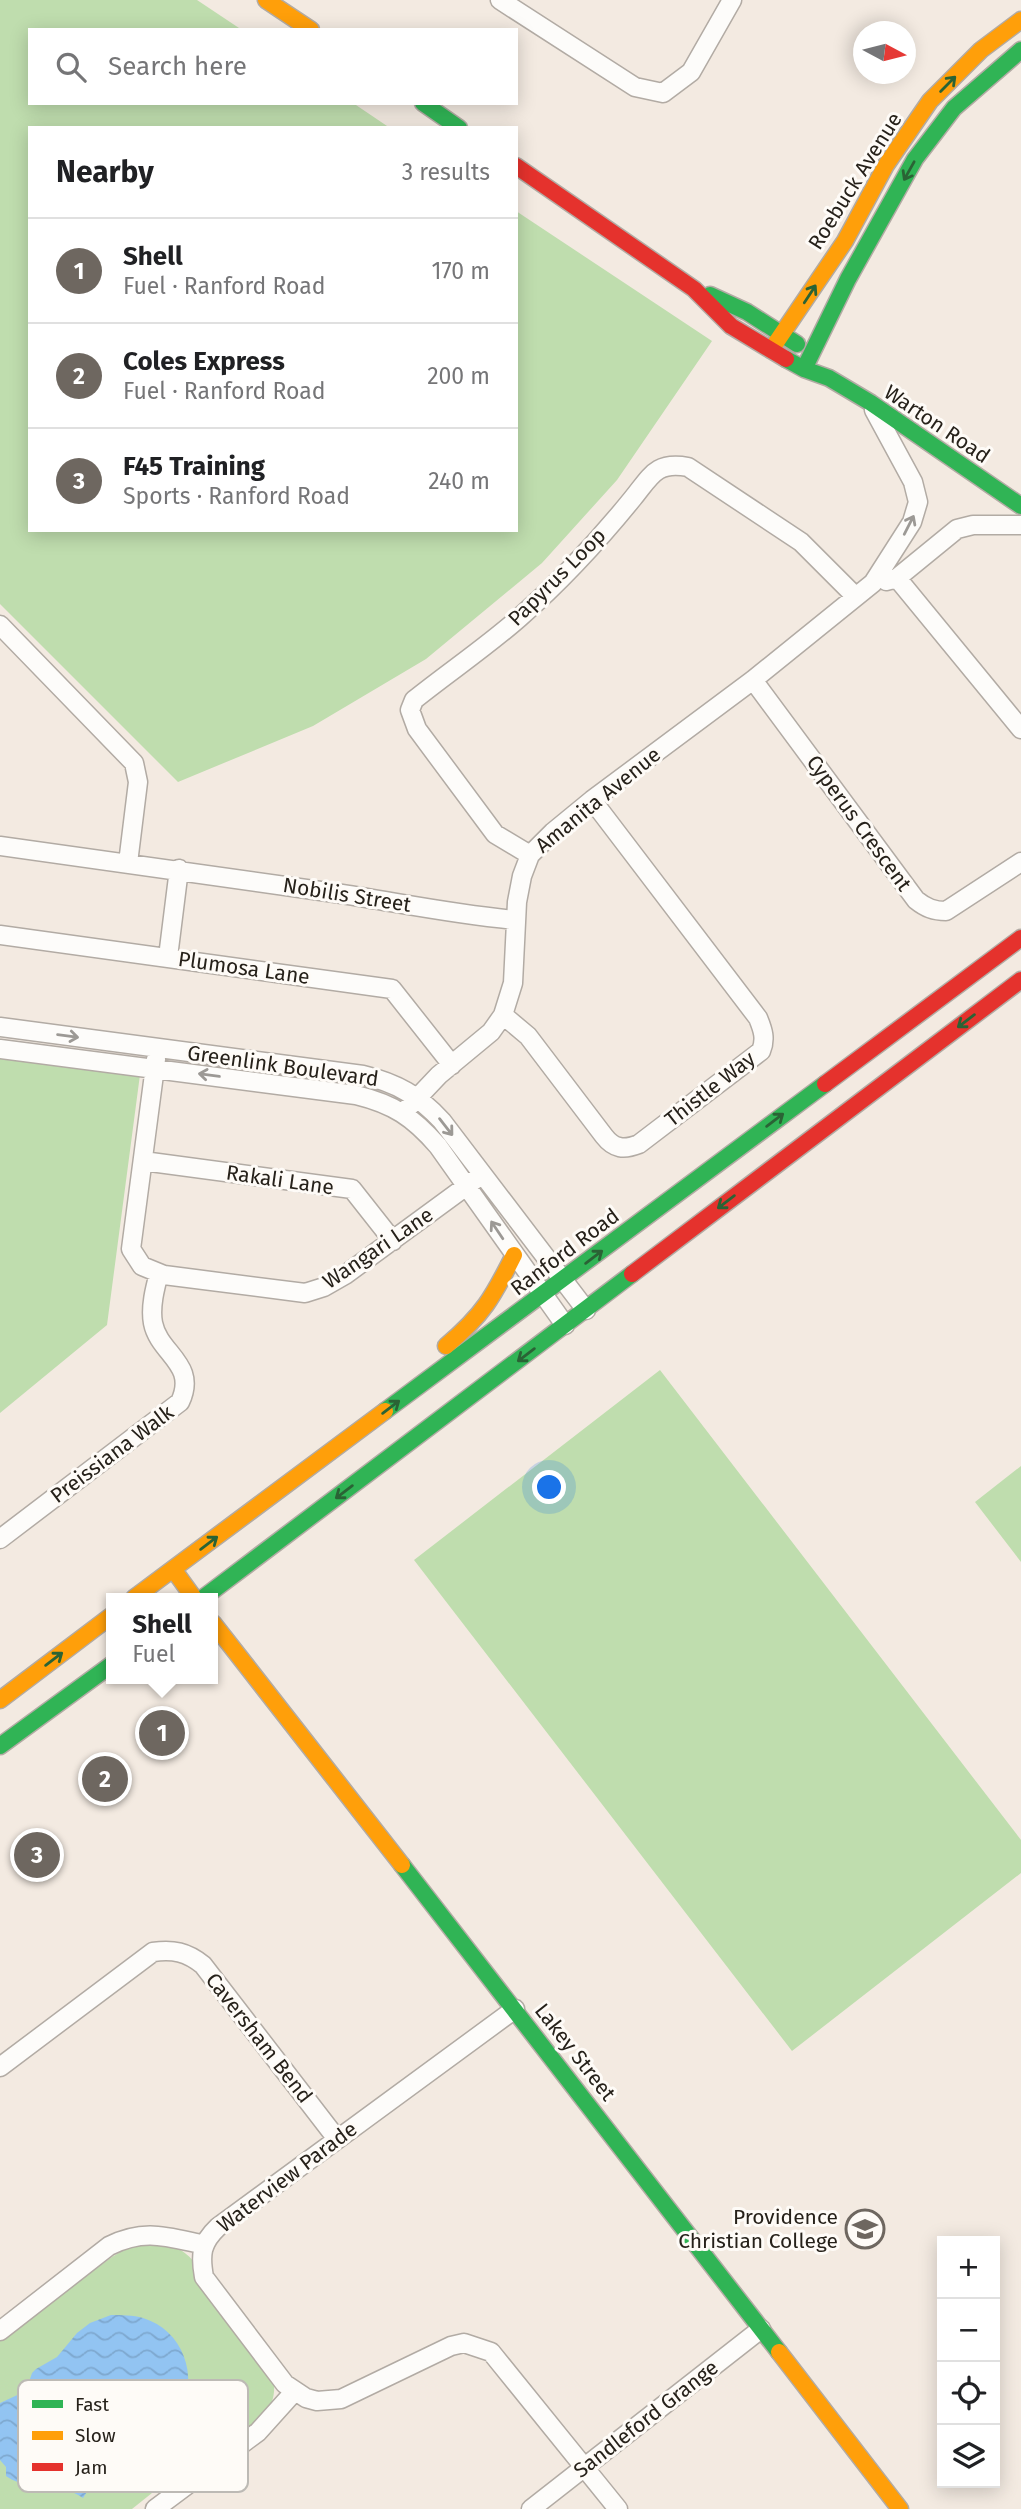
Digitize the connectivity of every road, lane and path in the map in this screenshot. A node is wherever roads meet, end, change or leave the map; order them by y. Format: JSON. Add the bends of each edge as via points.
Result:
{"nodes":[{"id":1,"x":266,"y":0,"type":"edge"},
{"id":2,"x":500,"y":0,"type":"edge"},
{"id":3,"x":732,"y":0,"type":"edge"},
{"id":4,"x":1021,"y":20,"type":"edge"},
{"id":5,"x":308,"y":28,"type":"edge"},
{"id":6,"x":1021,"y":50,"type":"edge"},
{"id":7,"x":426,"y":105,"type":"edge"},
{"id":8,"x":919,"y":118,"type":"junction"},
{"id":9,"x":456,"y":126,"type":"edge"},
{"id":10,"x":937,"y":130,"type":"junction"},
{"id":11,"x":518,"y":167,"type":"edge"},
{"id":12,"x":843,"y":244,"type":"junction"},
{"id":13,"x":862,"y":254,"type":"junction"},
{"id":14,"x":695,"y":289,"type":"junction"},
{"id":15,"x":782,"y":334,"type":"junction"},
{"id":16,"x":771,"y":349,"type":"junction"},
{"id":17,"x":812,"y":353,"type":"junction"},
{"id":18,"x":804,"y":369,"type":"junction"},
{"id":19,"x":828,"y":377,"type":"junction"},
{"id":20,"x":871,"y":403,"type":"junction"},
{"id":21,"x":1021,"y":506,"type":"edge"},
{"id":22,"x":1021,"y":525,"type":"edge"},
{"id":23,"x":897,"y":578,"type":"junction"},
{"id":24,"x":873,"y":583,"type":"junction"},
{"id":25,"x":855,"y":596,"type":"junction"},
{"id":26,"x":0,"y":625,"type":"edge"},
{"id":27,"x":753,"y":680,"type":"junction"},
{"id":28,"x":1021,"y":729,"type":"edge"},
{"id":29,"x":592,"y":800,"type":"junction"},
{"id":30,"x":0,"y":846,"type":"edge"},
{"id":31,"x":530,"y":855,"type":"junction"},
{"id":32,"x":1021,"y":862,"type":"edge"},
{"id":33,"x":128,"y":863,"type":"junction"},
{"id":34,"x":179,"y":869,"type":"junction"},
{"id":35,"x":516,"y":920,"type":"junction"},
{"id":36,"x":0,"y":935,"type":"edge"},
{"id":37,"x":1021,"y":938,"type":"edge"},
{"id":38,"x":168,"y":957,"type":"junction"},
{"id":39,"x":1021,"y":957,"type":"edge"},
{"id":40,"x":1021,"y":980,"type":"edge"},
{"id":41,"x":920,"y":1012,"type":"junction"},
{"id":42,"x":503,"y":1015,"type":"junction"},
{"id":43,"x":0,"y":1027,"type":"edge"},
{"id":44,"x":157,"y":1047,"type":"junction"},
{"id":45,"x":0,"y":1049,"type":"edge"},
{"id":46,"x":452,"y":1065,"type":"junction"},
{"id":47,"x":155,"y":1069,"type":"junction"},
{"id":48,"x":417,"y":1097,"type":"junction"},
{"id":49,"x":403,"y":1113,"type":"junction"},
{"id":50,"x":143,"y":1161,"type":"junction"},
{"id":51,"x":475,"y":1181,"type":"junction"},
{"id":52,"x":393,"y":1241,"type":"junction"},
{"id":53,"x":514,"y":1255,"type":"junction"},
{"id":54,"x":159,"y":1273,"type":"junction"},
{"id":55,"x":562,"y":1280,"type":"junction"},
{"id":56,"x":543,"y":1295,"type":"junction"},
{"id":57,"x":586,"y":1310,"type":"junction"},
{"id":58,"x":565,"y":1325,"type":"junction"},
{"id":59,"x":420,"y":1386,"type":"junction"},
{"id":60,"x":0,"y":1539,"type":"edge"},
{"id":61,"x":173,"y":1569,"type":"junction"},
{"id":62,"x":141,"y":1593,"type":"edge"},
{"id":63,"x":190,"y":1593,"type":"edge"},
{"id":64,"x":210,"y":1593,"type":"edge"},
{"id":65,"x":106,"y":1620,"type":"edge"},
{"id":66,"x":218,"y":1629,"type":"edge"},
{"id":67,"x":106,"y":1669,"type":"edge"},
{"id":68,"x":0,"y":1700,"type":"edge"},
{"id":69,"x":0,"y":1746,"type":"edge"},
{"id":70,"x":515,"y":2009,"type":"junction"},
{"id":71,"x":0,"y":2067,"type":"edge"},
{"id":72,"x":337,"y":2140,"type":"junction"},
{"id":73,"x":205,"y":2245,"type":"junction"},
{"id":74,"x":761,"y":2329,"type":"junction"},
{"id":75,"x":0,"y":2331,"type":"edge"},
{"id":76,"x":294,"y":2392,"type":"junction"},
{"id":77,"x":248,"y":2439,"type":"edge"},
{"id":78,"x":585,"y":2467,"type":"junction"},
{"id":79,"x":178,"y":2492,"type":"edge"},
{"id":80,"x":155,"y":2509,"type":"edge"},
{"id":81,"x":531,"y":2509,"type":"edge"},
{"id":82,"x":618,"y":2509,"type":"edge"},
{"id":83,"x":900,"y":2509,"type":"edge"}],
"edges":[{"from":1,"to":5,"type":"main road"},
{"from":2,"to":3,"type":"street","via":[[635,87],[663,93],[691,72]]},
{"from":8,"to":4,"type":"main road","name":"Roebuck Avenue","one_way":true,"via":[[981,50]]},
{"from":6,"to":10,"type":"main road","name":"Roebuck Avenue","via":[[954,108]]},
{"from":7,"to":9,"type":"main road"},
{"from":8,"to":10,"type":"main road"},
{"from":8,"to":12,"type":"main road","name":"Roebuck Avenue","via":[[886,165]]},
{"from":10,"to":13,"type":"main road","name":"Roebuck Avenue","one_way":true,"via":[[915,159]]},
{"from":11,"to":14,"type":"main road","name":"Warton Road"},
{"from":12,"to":13,"type":"main road"},
{"from":15,"to":12,"type":"main road","name":"Roebuck Avenue","one_way":true},
{"from":13,"to":17,"type":"main road","name":"Roebuck Avenue"},
{"from":14,"to":15,"type":"main road","name":"Warton Road"},
{"from":14,"to":16,"type":"main road","name":"Warton Road","via":[[731,326]]},
{"from":15,"to":16,"type":"main road","name":"Roebuck Avenue"},
{"from":15,"to":17,"type":"main road","name":"Warton Road"},
{"from":16,"to":18,"type":"main road","name":"Warton Road"},
{"from":17,"to":18,"type":"main road","name":"Roebuck Avenue"},
{"from":17,"to":19,"type":"main road","name":"Warton Road"},
{"from":18,"to":19,"type":"main road","name":"Warton Road"},
{"from":19,"to":20,"type":"main road","name":"Warton Road"},
{"from":20,"to":21,"type":"main road","name":"Warton Road"},
{"from":24,"to":20,"type":"street","name":"Amanita Avenue","one_way":true,"via":[[912,522],[918,502],[913,482]]},
{"from":22,"to":23,"type":"street","name":"Amanita Avenue","via":[[957,529]]},
{"from":23,"to":24,"type":"street","name":"Amanita Avenue"},
{"from":23,"to":28,"type":"street"},
{"from":24,"to":25,"type":"street","name":"Amanita Avenue"},
{"from":25,"to":27,"type":"street","name":"Amanita Avenue"},
{"from":25,"to":31,"type":"street","name":"Papyrus Loop","via":[[801,541],[688,467],[671,464],[653,473],[548,592],[414,700],[410,710],[418,729],[489,826]]},
{"from":26,"to":33,"type":"street","via":[[134,763],[138,782]]},
{"from":27,"to":29,"type":"street","name":"Amanita Avenue"},
{"from":27,"to":32,"type":"street","name":"Cyperus Crescent","via":[[925,907],[946,911]]},
{"from":29,"to":31,"type":"street","name":"Amanita Avenue"},
{"from":29,"to":42,"type":"street","name":"Thistle Way","via":[[758,1018],[763,1031],[761,1051],[639,1144],[618,1148],[528,1036]]},
{"from":30,"to":33,"type":"street","name":"Nobilis Street"},
{"from":31,"to":35,"type":"street","name":"Amanita Avenue"},
{"from":33,"to":34,"type":"street","name":"Nobilis Street"},
{"from":34,"to":35,"type":"street","name":"Nobilis Street"},
{"from":34,"to":38,"type":"street"},
{"from":35,"to":42,"type":"street","name":"Amanita Avenue","via":[[513,983]]},
{"from":36,"to":38,"type":"street","name":"Plumosa Lane"},
{"from":37,"to":41,"type":"main road","name":"Ranford Road"},
{"from":38,"to":46,"type":"street","name":"Plumosa Lane","via":[[392,989]]},
{"from":39,"to":41,"type":"main road","via":[[1002,965],[950,1006]]},
{"from":40,"to":57,"type":"main road","one_way":true},
{"from":55,"to":41,"type":"main road","name":"Ranford Road","one_way":true},
{"from":42,"to":46,"type":"street","name":"Amanita Avenue","via":[[491,1032]]},
{"from":43,"to":44,"type":"street","name":"Greenlink Boulevard","one_way":true},
{"from":44,"to":47,"type":"street"},
{"from":44,"to":48,"type":"street","name":"Greenlink Boulevard","via":[[363,1075],[393,1083]]},
{"from":45,"to":47,"type":"street","name":"Greenlink Boulevard"},
{"from":46,"to":48,"type":"street","name":"Amanita Avenue"},
{"from":49,"to":47,"type":"street","name":"Greenlink Boulevard","one_way":true,"via":[[356,1095]]},
{"from":47,"to":50,"type":"street"},
{"from":48,"to":49,"type":"street","name":"Amanita Avenue"},
{"from":48,"to":51,"type":"street","name":"Greenlink Boulevard","one_way":true,"via":[[442,1121]]},
{"from":49,"to":51,"type":"street","name":"Greenlink Boulevard"},
{"from":50,"to":52,"type":"street","name":"Rakali Lane","via":[[352,1189]]},
{"from":50,"to":54,"type":"street","name":"Wangari Lane","via":[[131,1250],[142,1266]]},
{"from":51,"to":52,"type":"street","name":"Wangari Lane"},
{"from":53,"to":51,"type":"street","name":"Greenlink Boulevard","one_way":true},
{"from":51,"to":55,"type":"street","name":"Greenlink Boulevard"},
{"from":52,"to":54,"type":"street","name":"Wangari Lane","via":[[345,1275],[305,1293]]},
{"from":53,"to":56,"type":"street","name":"Greenlink Boulevard"},
{"from":53,"to":59,"type":"main road","via":[[493,1297],[474,1323],[449,1342]]},
{"from":54,"to":60,"type":"street","name":"Preissiana Walk","via":[[153,1324],[185,1378],[180,1402]]},
{"from":55,"to":56,"type":"main road","name":"Ranford Road"},
{"from":55,"to":57,"type":"street","name":"Greenlink Boulevard"},
{"from":56,"to":58,"type":"street","name":"Greenlink Boulevard"},
{"from":56,"to":59,"type":"main road","name":"Ranford Road"},
{"from":57,"to":58,"type":"main road"},
{"from":58,"to":64,"type":"main road","one_way":true},
{"from":61,"to":59,"type":"main road","name":"Ranford Road","one_way":true},
{"from":61,"to":62,"type":"main road","name":"Ranford Road"},
{"from":61,"to":63,"type":"main road"},
{"from":68,"to":65,"type":"main road","one_way":true},
{"from":66,"to":70,"type":"main road","name":"Lakey Street"},
{"from":67,"to":69,"type":"main road"},
{"from":70,"to":72,"type":"street","name":"Waterview Parade"},
{"from":70,"to":74,"type":"main road","name":"Lakey Street"},
{"from":71,"to":72,"type":"street","name":"Caversham Bend","via":[[153,1952],[184,1953],[203,1965]]},
{"from":72,"to":73,"type":"street","name":"Waterview Parade","via":[[218,2227]]},
{"from":73,"to":75,"type":"street","via":[[156,2235],[124,2239]]},
{"from":73,"to":76,"type":"street","name":"Waterview Parade","via":[[200,2258],[204,2277]]},
{"from":74,"to":78,"type":"street","name":"Sandleford Grange"},
{"from":74,"to":83,"type":"main road","name":"Lakey Street"},
{"from":76,"to":77,"type":"street"},
{"from":76,"to":78,"type":"street","via":[[317,2401],[341,2399],[464,2343],[491,2352]]},
{"from":78,"to":81,"type":"street","name":"Sandleford Grange"},
{"from":78,"to":82,"type":"street"},
{"from":79,"to":80,"type":"street"}]}
